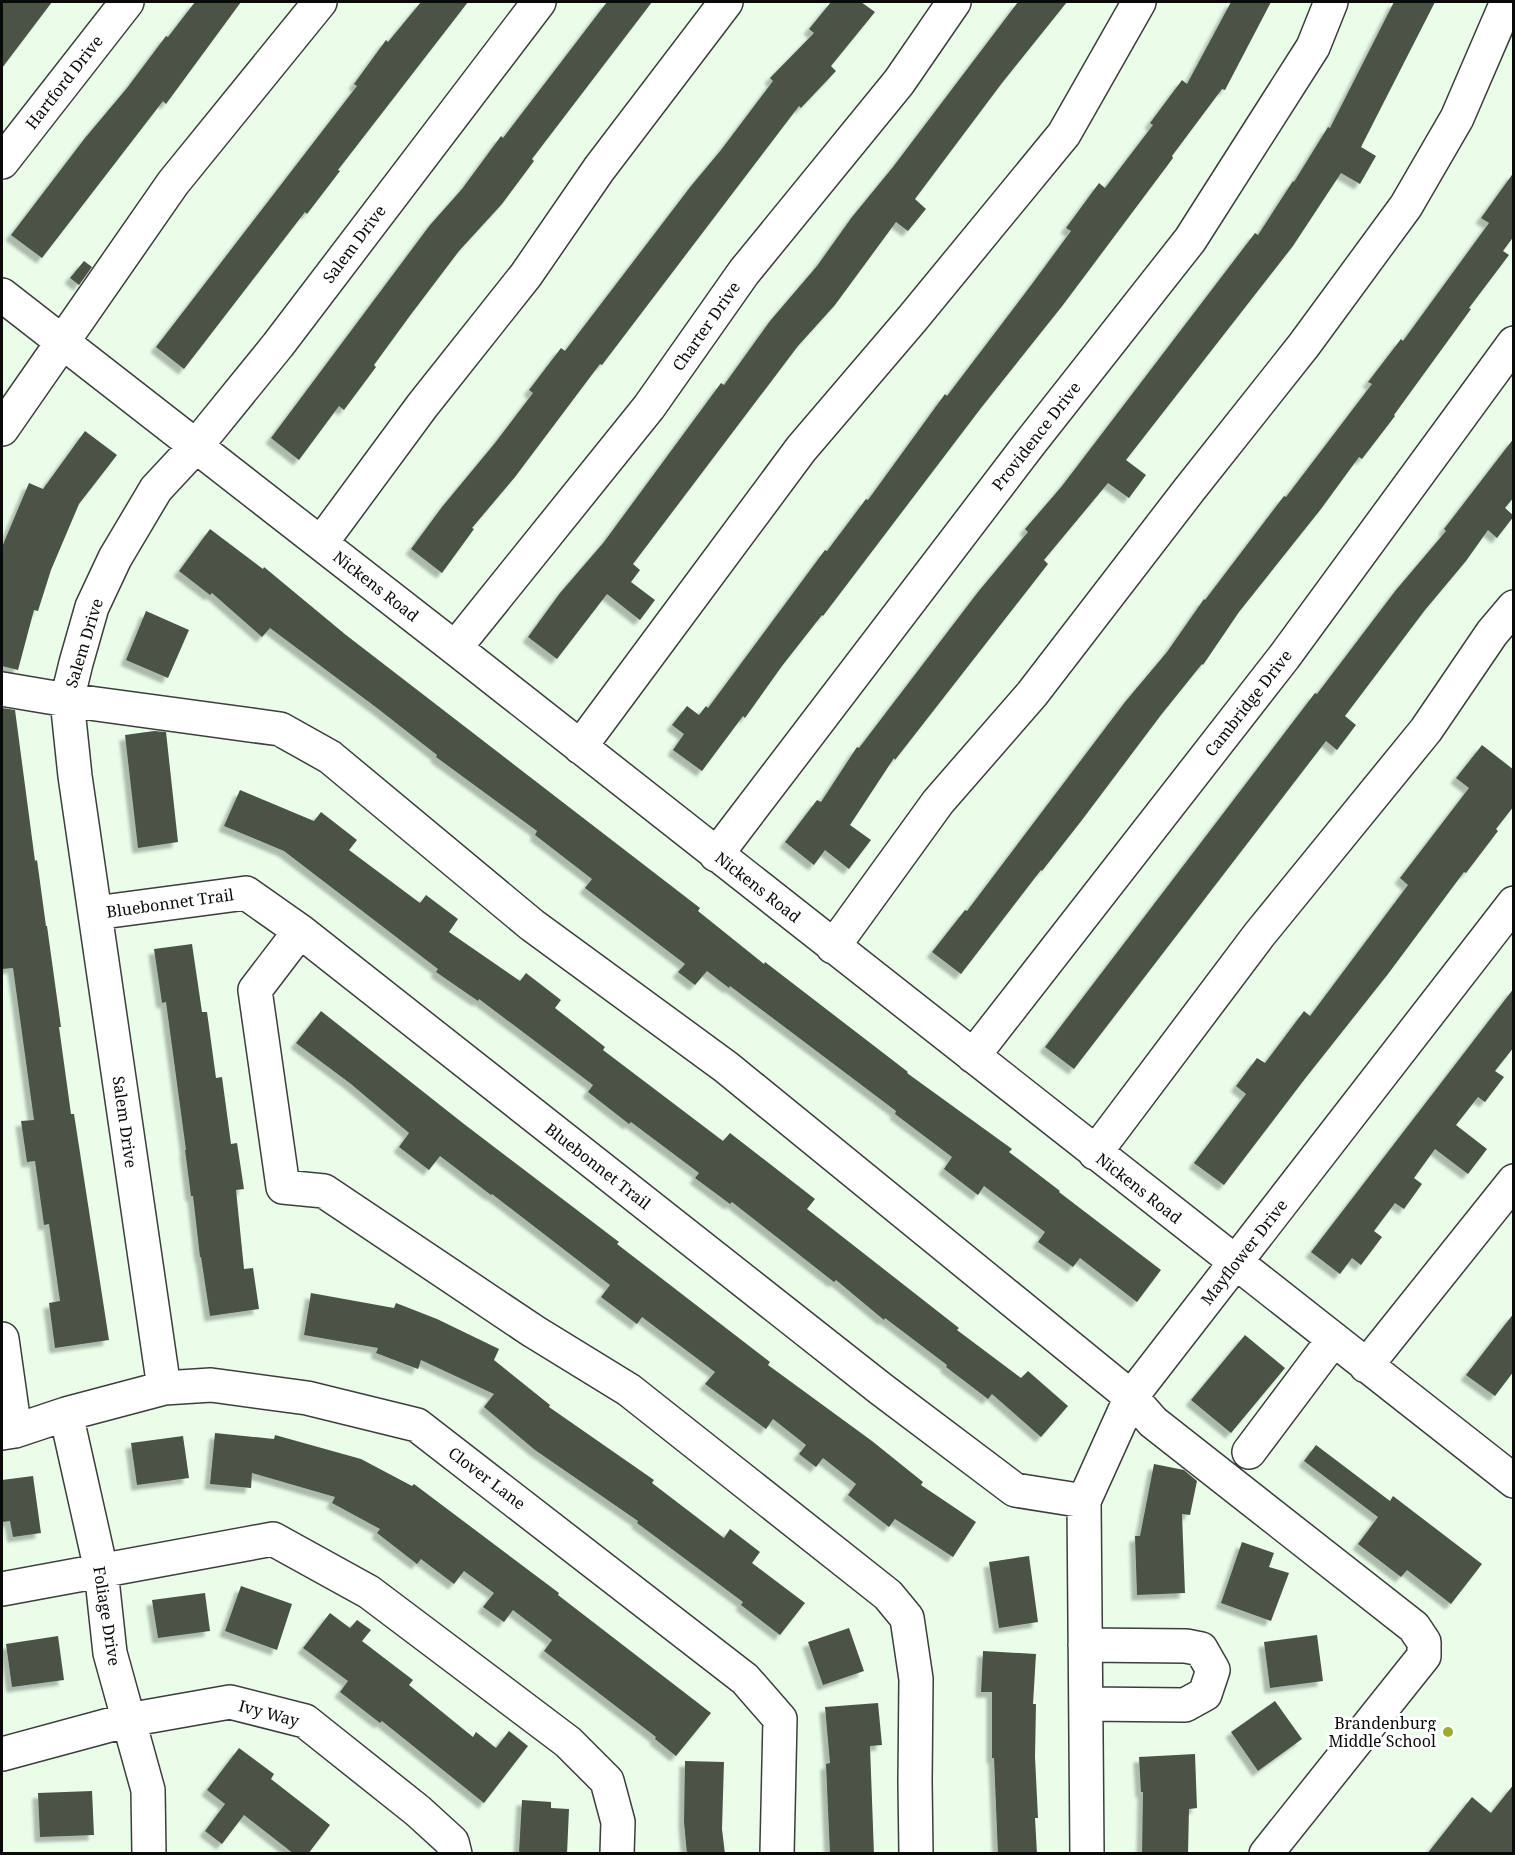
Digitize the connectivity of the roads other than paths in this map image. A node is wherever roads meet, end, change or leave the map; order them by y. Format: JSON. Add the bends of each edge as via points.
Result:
{"nodes":[{"id":1,"x":127,"y":2,"type":"edge"},
{"id":2,"x":320,"y":2,"type":"edge"},
{"id":3,"x":539,"y":2,"type":"edge"},
{"id":4,"x":726,"y":2,"type":"edge"},
{"id":5,"x":954,"y":2,"type":"edge"},
{"id":6,"x":1139,"y":2,"type":"edge"},
{"id":7,"x":1331,"y":2,"type":"edge"},
{"id":8,"x":1507,"y":2,"type":"edge"},
{"id":9,"x":2,"y":162,"type":"edge"},
{"id":10,"x":2,"y":295,"type":"edge"},
{"id":11,"x":61,"y":341,"type":"junction"},
{"id":12,"x":1514,"y":343,"type":"edge"},
{"id":13,"x":2,"y":429,"type":"edge"},
{"id":14,"x":195,"y":446,"type":"junction"},
{"id":15,"x":321,"y":543,"type":"junction"},
{"id":16,"x":1514,"y":607,"type":"edge"},
{"id":17,"x":455,"y":648,"type":"junction"},
{"id":18,"x":2,"y":689,"type":"edge"},
{"id":19,"x":67,"y":700,"type":"junction"},
{"id":20,"x":580,"y":747,"type":"junction"},
{"id":21,"x":717,"y":855,"type":"junction"},
{"id":22,"x":1514,"y":903,"type":"edge"},
{"id":23,"x":94,"y":913,"type":"junction"},
{"id":24,"x":300,"y":932,"type":"junction"},
{"id":25,"x":833,"y":946,"type":"junction"},
{"id":26,"x":973,"y":1056,"type":"junction"},
{"id":27,"x":1095,"y":1153,"type":"junction"},
{"id":28,"x":1514,"y":1181,"type":"edge"},
{"id":29,"x":1234,"y":1263,"type":"junction"},
{"id":30,"x":2,"y":1340,"type":"edge"},
{"id":31,"x":1333,"y":1340,"type":"junction"},
{"id":32,"x":1366,"y":1366,"type":"junction"},
{"id":33,"x":164,"y":1388,"type":"junction"},
{"id":34,"x":1131,"y":1397,"type":"junction"},
{"id":35,"x":66,"y":1414,"type":"junction"},
{"id":36,"x":8,"y":1432,"type":"edge"},
{"id":37,"x":1249,"y":1452,"type":"dead end"},
{"id":38,"x":1510,"y":1472,"type":"edge"},
{"id":39,"x":1084,"y":1501,"type":"junction"},
{"id":40,"x":101,"y":1570,"type":"junction"},
{"id":41,"x":2,"y":1589,"type":"edge"},
{"id":42,"x":1085,"y":1645,"type":"junction"},
{"id":43,"x":1086,"y":1704,"type":"junction"},
{"id":44,"x":128,"y":1720,"type":"junction"},
{"id":45,"x":2,"y":1754,"type":"edge"},
{"id":46,"x":149,"y":1854,"type":"edge"},
{"id":47,"x":455,"y":1854,"type":"edge"},
{"id":48,"x":617,"y":1854,"type":"edge"},
{"id":49,"x":777,"y":1854,"type":"edge"},
{"id":50,"x":916,"y":1854,"type":"edge"},
{"id":51,"x":1087,"y":1854,"type":"edge"},
{"id":52,"x":1266,"y":1854,"type":"edge"}],
"edges":[{"from":1,"to":9,"type":"street","name":"Hartford Drive"},
{"from":2,"to":11,"type":"street","via":[[173,183]]},
{"from":3,"to":14,"type":"street","name":"Salem Drive","via":[[278,345]]},
{"from":4,"to":15,"type":"street","via":[[599,169],[526,276],[422,406]]},
{"from":5,"to":17,"type":"street","name":"Charter Drive","via":[[899,82],[744,272],[649,406]]},
{"from":6,"to":20,"type":"street","via":[[1065,134],[801,449]]},
{"from":7,"to":21,"type":"street","name":"Providence Drive","via":[[1313,47],[1190,240],[1030,443]]},
{"from":8,"to":25,"type":"street","via":[[1457,118],[1406,206],[1304,345],[1032,694],[938,802]]},
{"from":10,"to":11,"type":"street","name":"Nickens Road"},
{"from":11,"to":13,"type":"street"},
{"from":11,"to":14,"type":"street","name":"Nickens Road"},
{"from":12,"to":26,"type":"street","name":"Cambridge Drive","via":[[1284,657]]},
{"from":14,"to":15,"type":"street","name":"Nickens Road"},
{"from":14,"to":19,"type":"street","name":"Salem Drive","via":[[156,489],[115,558],[92,607]]},
{"from":15,"to":17,"type":"street","name":"Nickens Road"},
{"from":16,"to":27,"type":"street","via":[[1426,730],[1259,935]]},
{"from":17,"to":20,"type":"street","name":"Nickens Road"},
{"from":18,"to":19,"type":"street"},
{"from":19,"to":23,"type":"street","name":"Salem Drive"},
{"from":19,"to":34,"type":"street","via":[[280,729],[330,757],[532,925],[726,1067]]},
{"from":20,"to":21,"type":"street","name":"Nickens Road"},
{"from":21,"to":25,"type":"street","name":"Nickens Road"},
{"from":22,"to":29,"type":"street","name":"Mayflower Drive"},
{"from":23,"to":24,"type":"street","name":"Bluebonnet Trail","via":[[246,893]]},
{"from":23,"to":33,"type":"street","name":"Salem Drive"},
{"from":24,"to":39,"type":"street","name":"Bluebonnet Trail","via":[[1015,1490]]},
{"from":24,"to":50,"type":"street","via":[[255,990],[283,1187],[324,1191],[533,1331],[629,1390],[888,1595],[907,1618],[916,1679]]},
{"from":25,"to":26,"type":"street","name":"Nickens Road"},
{"from":26,"to":27,"type":"street","name":"Nickens Road"},
{"from":27,"to":29,"type":"street","name":"Nickens Road"},
{"from":28,"to":32,"type":"street"},
{"from":29,"to":31,"type":"street","name":"Nickens Road"},
{"from":29,"to":34,"type":"street","name":"Mayflower Drive"},
{"from":30,"to":36,"type":"street"},
{"from":31,"to":32,"type":"street","name":"Nickens Road"},
{"from":31,"to":37,"type":"street"},
{"from":32,"to":38,"type":"street","name":"Nickens Road"},
{"from":33,"to":35,"type":"street","name":"Clover Lane"},
{"from":33,"to":49,"type":"street","name":"Clover Lane","via":[[211,1385],[307,1398],[417,1425],[745,1679],[780,1719]]},
{"from":34,"to":39,"type":"street","name":"Mayflower Drive"},
{"from":34,"to":52,"type":"street","via":[[1153,1422],[1414,1627],[1424,1642],[1424,1656]]},
{"from":35,"to":36,"type":"street","name":"Clover Lane"},
{"from":35,"to":40,"type":"street","name":"Foliage Drive"},
{"from":39,"to":42,"type":"street","name":"Mayflower Drive"},
{"from":40,"to":41,"type":"street"},
{"from":40,"to":44,"type":"street","name":"Foliage Drive","via":[[110,1653]]},
{"from":40,"to":48,"type":"street","via":[[273,1539],[369,1592],[568,1742],[607,1781],[618,1822]]},
{"from":42,"to":43,"type":"street","name":"Mayflower Drive"},
{"from":42,"to":43,"type":"street","via":[[1186,1646],[1201,1649],[1213,1670],[1205,1694],[1185,1705]]},
{"from":43,"to":51,"type":"street","name":"Mayflower Drive"},
{"from":44,"to":45,"type":"street","name":"Ivy Way"},
{"from":44,"to":46,"type":"street","name":"Foliage Drive","via":[[148,1790]]},
{"from":44,"to":47,"type":"street","name":"Ivy Way","via":[[230,1702],[305,1721],[418,1811],[452,1842]]}]}
